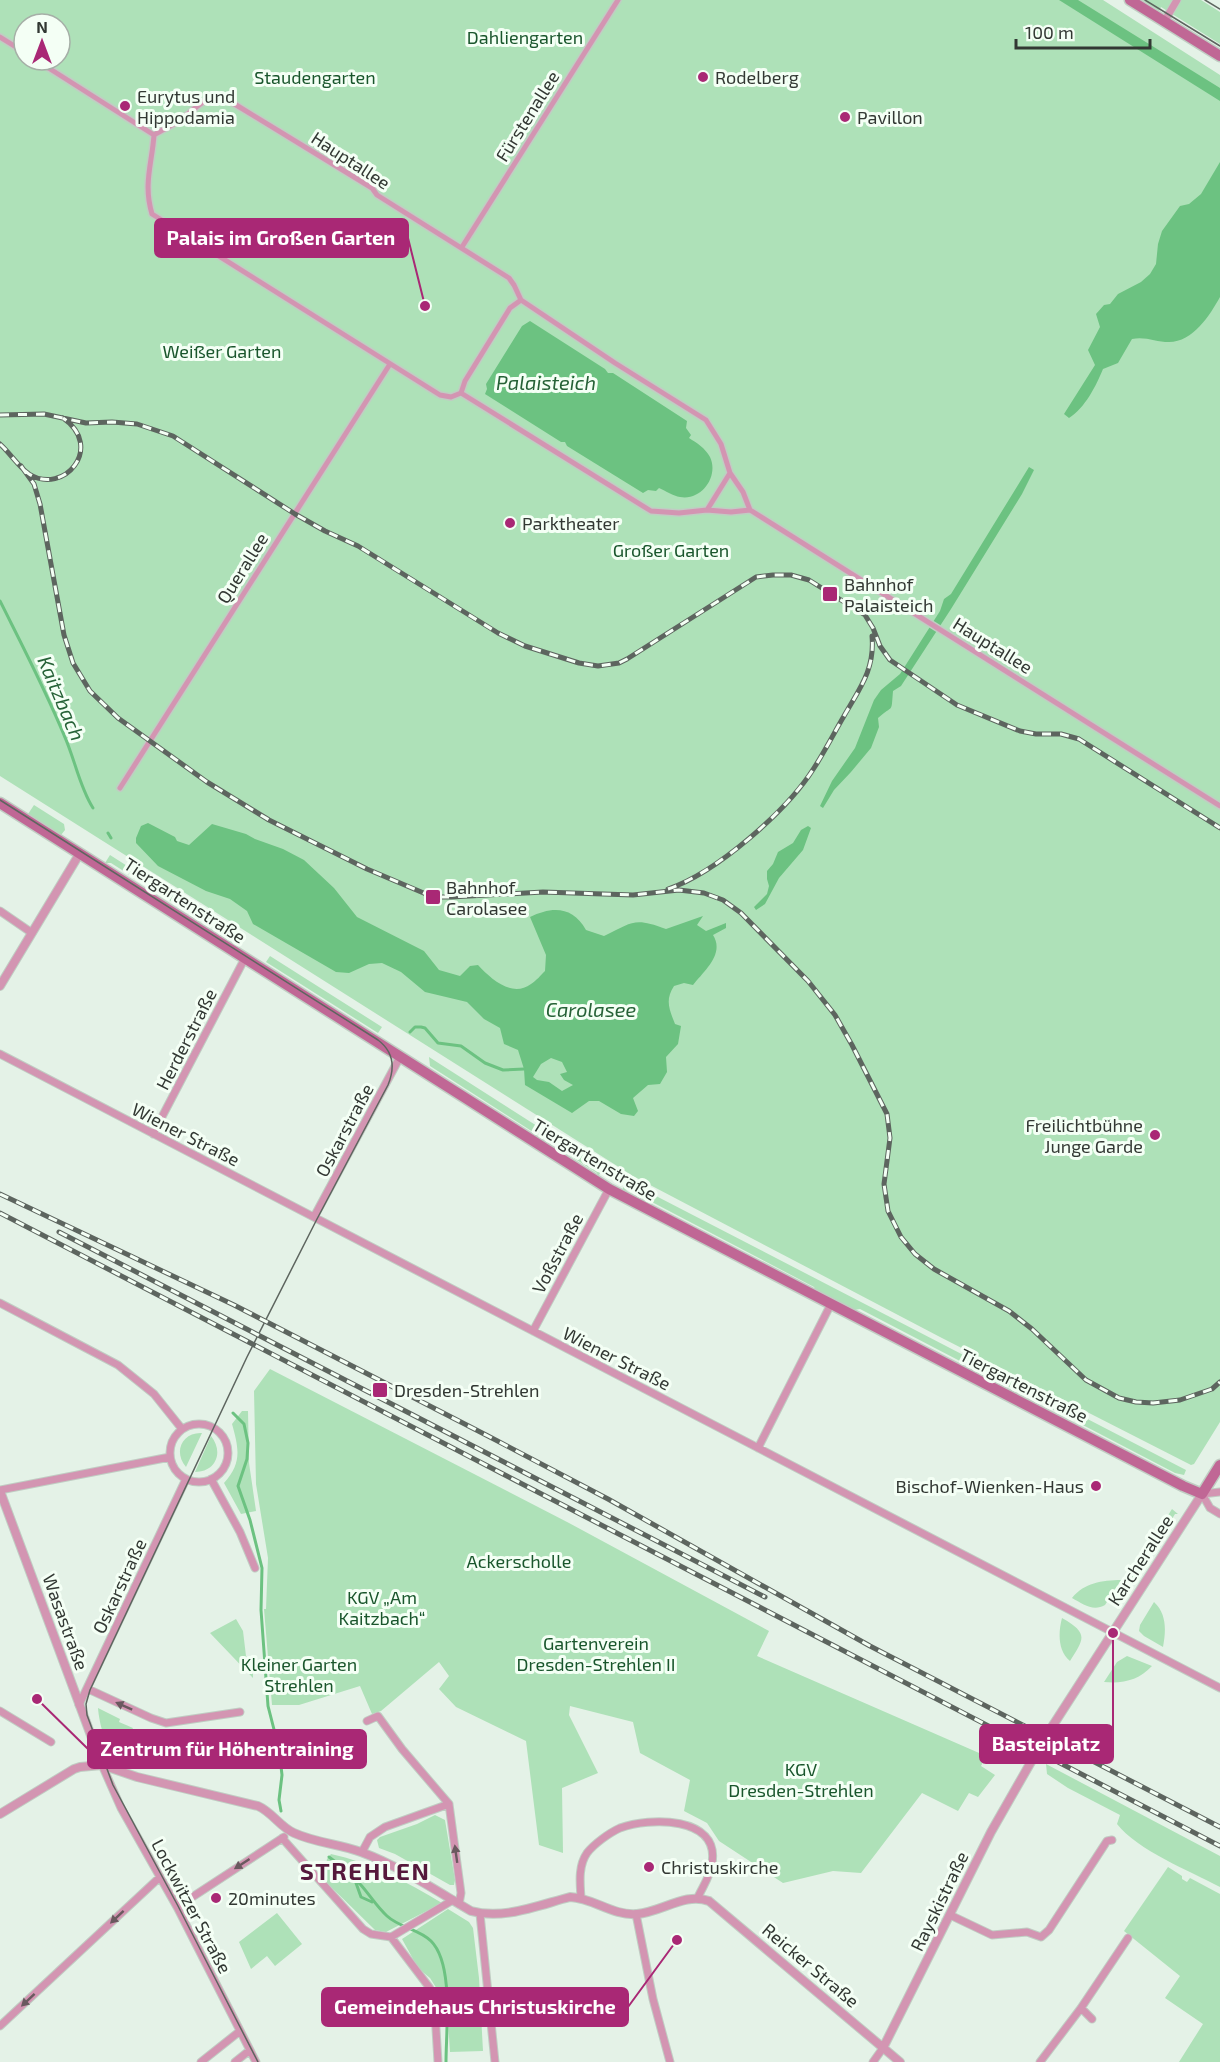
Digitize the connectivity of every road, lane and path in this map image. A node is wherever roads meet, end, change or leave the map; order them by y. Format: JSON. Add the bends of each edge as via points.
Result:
{"nodes":[{"id":1,"x":618,"y":0,"type":"edge"},
{"id":2,"x":1130,"y":0,"type":"edge"},
{"id":3,"x":1177,"y":0,"type":"edge"},
{"id":4,"x":1164,"y":22,"type":"junction"},
{"id":5,"x":1220,"y":56,"type":"edge"},
{"id":6,"x":55,"y":72,"type":"edge"},
{"id":7,"x":154,"y":135,"type":"junction"},
{"id":8,"x":462,"y":248,"type":"junction"},
{"id":9,"x":520,"y":300,"type":"junction"},
{"id":10,"x":390,"y":364,"type":"junction"},
{"id":11,"x":461,"y":393,"type":"junction"},
{"id":12,"x":730,"y":473,"type":"junction"},
{"id":13,"x":706,"y":510,"type":"junction"},
{"id":14,"x":750,"y":510,"type":"junction"},
{"id":15,"x":120,"y":788,"type":"dead end"},
{"id":16,"x":0,"y":803,"type":"edge"},
{"id":17,"x":1220,"y":806,"type":"edge"},
{"id":18,"x":80,"y":853,"type":"junction"},
{"id":19,"x":0,"y":910,"type":"edge"},
{"id":20,"x":32,"y":933,"type":"junction"},
{"id":21,"x":245,"y":958,"type":"junction"},
{"id":22,"x":0,"y":986,"type":"edge"},
{"id":23,"x":0,"y":1054,"type":"edge"},
{"id":24,"x":400,"y":1057,"type":"junction"},
{"id":25,"x":153,"y":1134,"type":"junction"},
{"id":26,"x":609,"y":1189,"type":"junction"},
{"id":27,"x":315,"y":1218,"type":"junction"},
{"id":28,"x":0,"y":1303,"type":"edge"},
{"id":29,"x":831,"y":1304,"type":"junction"},
{"id":30,"x":533,"y":1331,"type":"junction"},
{"id":31,"x":182,"y":1429,"type":"junction"},
{"id":32,"x":758,"y":1448,"type":"junction"},
{"id":33,"x":170,"y":1457,"type":"junction"},
{"id":34,"x":1220,"y":1466,"type":"edge"},
{"id":35,"x":186,"y":1479,"type":"junction"},
{"id":36,"x":211,"y":1479,"type":"junction"},
{"id":37,"x":0,"y":1491,"type":"edge"},
{"id":38,"x":1220,"y":1492,"type":"edge"},
{"id":39,"x":1202,"y":1494,"type":"junction"},
{"id":40,"x":1220,"y":1514,"type":"edge"},
{"id":41,"x":255,"y":1568,"type":"dead end"},
{"id":42,"x":1113,"y":1632,"type":"junction"},
{"id":43,"x":1220,"y":1688,"type":"edge"},
{"id":44,"x":88,"y":1689,"type":"junction"},
{"id":45,"x":79,"y":1705,"type":"junction"},
{"id":46,"x":0,"y":1711,"type":"edge"},
{"id":47,"x":240,"y":1712,"type":"dead end"},
{"id":48,"x":367,"y":1721,"type":"dead end"},
{"id":49,"x":1048,"y":1733,"type":"tunnel mouth"},
{"id":50,"x":51,"y":1742,"type":"dead end"},
{"id":51,"x":1035,"y":1755,"type":"tunnel mouth"},
{"id":52,"x":102,"y":1765,"type":"junction"},
{"id":53,"x":449,"y":1804,"type":"junction"},
{"id":54,"x":0,"y":1814,"type":"edge"},
{"id":55,"x":291,"y":1832,"type":"junction"},
{"id":56,"x":282,"y":1838,"type":"junction"},
{"id":57,"x":1112,"y":1840,"type":"dead end"},
{"id":58,"x":362,"y":1852,"type":"junction"},
{"id":59,"x":160,"y":1876,"type":"junction"},
{"id":60,"x":698,"y":1897,"type":"junction"},
{"id":61,"x":581,"y":1898,"type":"junction"},
{"id":62,"x":456,"y":1902,"type":"junction"},
{"id":63,"x":177,"y":1907,"type":"junction"},
{"id":64,"x":480,"y":1914,"type":"junction"},
{"id":65,"x":636,"y":1914,"type":"junction"},
{"id":66,"x":950,"y":1915,"type":"junction"},
{"id":67,"x":392,"y":1937,"type":"junction"},
{"id":68,"x":1128,"y":1938,"type":"dead end"},
{"id":69,"x":1081,"y":2008,"type":"junction"},
{"id":70,"x":1092,"y":2019,"type":"dead end"},
{"id":71,"x":0,"y":2026,"type":"edge"},
{"id":72,"x":240,"y":2031,"type":"junction"},
{"id":73,"x":883,"y":2048,"type":"junction"},
{"id":74,"x":250,"y":2050,"type":"junction"},
{"id":75,"x":201,"y":2062,"type":"edge"},
{"id":76,"x":235,"y":2062,"type":"edge"},
{"id":77,"x":256,"y":2062,"type":"edge"},
{"id":78,"x":438,"y":2062,"type":"edge"},
{"id":79,"x":495,"y":2062,"type":"edge"},
{"id":80,"x":670,"y":2062,"type":"edge"},
{"id":81,"x":873,"y":2062,"type":"edge"},
{"id":82,"x":900,"y":2062,"type":"edge"},
{"id":83,"x":1040,"y":2062,"type":"edge"}],
"edges":[{"from":1,"to":8,"type":"street","name":"Fürstenallee"},
{"from":2,"to":4,"type":"main road"},
{"from":3,"to":4,"type":"street"},
{"from":4,"to":5,"type":"main road"},
{"from":6,"to":7,"type":"street"},
{"from":7,"to":8,"type":"street","name":"Hauptallee","via":[[201,102],[228,100]]},
{"from":7,"to":10,"type":"street","via":[[147,176],[152,214]]},
{"from":8,"to":9,"type":"street","name":"Hauptallee","via":[[509,278]]},
{"from":9,"to":11,"type":"street","via":[[510,308]]},
{"from":9,"to":12,"type":"street","name":"Hauptallee","via":[[706,420],[721,444]]},
{"from":10,"to":11,"type":"street","via":[[440,395],[451,397]]},
{"from":10,"to":15,"type":"street","name":"Querallee"},
{"from":11,"to":13,"type":"street","via":[[651,511]]},
{"from":12,"to":13,"type":"street"},
{"from":12,"to":14,"type":"street","name":"Hauptallee"},
{"from":13,"to":14,"type":"street"},
{"from":14,"to":17,"type":"street","name":"Hauptallee"},
{"from":16,"to":18,"type":"main road","name":"Tiergartenstraße"},
{"from":18,"to":20,"type":"street"},
{"from":18,"to":21,"type":"main road","name":"Tiergartenstraße"},
{"from":19,"to":20,"type":"street"},
{"from":20,"to":22,"type":"street"},
{"from":21,"to":24,"type":"main road","name":"Tiergartenstraße"},
{"from":21,"to":25,"type":"street","name":"Herderstraße"},
{"from":23,"to":25,"type":"street","name":"Wiener Straße"},
{"from":24,"to":26,"type":"main road","name":"Tiergartenstraße"},
{"from":24,"to":27,"type":"street","name":"Oskarstraße"},
{"from":25,"to":27,"type":"street","name":"Wiener Straße"},
{"from":26,"to":29,"type":"main road","name":"Tiergartenstraße"},
{"from":26,"to":30,"type":"street","name":"Voßstraße"},
{"from":27,"to":30,"type":"street","name":"Wiener Straße"},
{"from":28,"to":31,"type":"street","via":[[118,1365],[154,1394]]},
{"from":29,"to":32,"type":"street"},
{"from":29,"to":39,"type":"main road","name":"Tiergartenstraße"},
{"from":30,"to":32,"type":"street","name":"Wiener Straße"},
{"from":31,"to":33,"type":"street","via":[[172,1441]]},
{"from":31,"to":36,"type":"street","via":[[199,1423],[208,1425],[226,1440],[228,1458],[219,1474]]},
{"from":32,"to":42,"type":"street","name":"Wiener Straße"},
{"from":33,"to":35,"type":"street","via":[[177,1472]]},
{"from":33,"to":37,"type":"street"},
{"from":34,"to":39,"type":"main road","name":"Karcherallee"},
{"from":35,"to":36,"type":"street"},
{"from":35,"to":44,"type":"street","name":"Oskarstraße"},
{"from":36,"to":41,"type":"street"},
{"from":37,"to":45,"type":"street","name":"Wasastraße"},
{"from":38,"to":39,"type":"street"},
{"from":39,"to":40,"type":"street","name":"Tiergartenstraße","via":[[1210,1508]]},
{"from":39,"to":42,"type":"street","name":"Karcherallee"},
{"from":42,"to":43,"type":"street","name":"Wiener Straße"},
{"from":42,"to":49,"type":"street","name":"Karcherallee"},
{"from":44,"to":45,"type":"street","name":"Oskarstraße"},
{"from":47,"to":44,"type":"street","one_way":true,"via":[[160,1722]]},
{"from":45,"to":52,"type":"street","name":"Wasastraße"},
{"from":46,"to":50,"type":"street"},
{"from":48,"to":53,"type":"street","via":[[378,1716]]},
{"from":51,"to":66,"type":"street","name":"Rayskistraße"},
{"from":52,"to":54,"type":"street","via":[[74,1769]]},
{"from":52,"to":55,"type":"street","via":[[258,1806]]},
{"from":52,"to":59,"type":"street","name":"Lockwitzer Straße"},
{"from":53,"to":58,"type":"street","via":[[385,1827],[370,1837]]},
{"from":62,"to":53,"type":"street","one_way":true,"via":[[461,1893]]},
{"from":55,"to":56,"type":"street"},
{"from":55,"to":58,"type":"street"},
{"from":56,"to":63,"type":"street","one_way":true},
{"from":56,"to":67,"type":"street","via":[[363,1929]]},
{"from":57,"to":66,"type":"street","via":[[1107,1841],[1041,1937],[1027,1932],[992,1935]]},
{"from":58,"to":62,"type":"street","via":[[399,1868]]},
{"from":59,"to":63,"type":"street","name":"Lockwitzer Straße"},
{"from":59,"to":71,"type":"street","one_way":true},
{"from":60,"to":61,"type":"street","via":[[713,1863],[711,1843],[699,1831],[677,1822],[647,1821],[619,1829],[586,1854],[580,1874]]},
{"from":60,"to":65,"type":"street"},
{"from":60,"to":73,"type":"street","name":"Reicker Straße","via":[[709,1901]]},
{"from":61,"to":64,"type":"street","via":[[570,1897],[500,1915]]},
{"from":61,"to":65,"type":"street","via":[[602,1908]]},
{"from":62,"to":64,"type":"street"},
{"from":62,"to":67,"type":"street"},
{"from":63,"to":72,"type":"street","name":"Lockwitzer Straße"},
{"from":64,"to":79,"type":"street"},
{"from":65,"to":80,"type":"street"},
{"from":66,"to":73,"type":"street","name":"Rayskistraße"},
{"from":67,"to":78,"type":"street","via":[[434,1996]]},
{"from":68,"to":69,"type":"street"},
{"from":69,"to":70,"type":"street"},
{"from":69,"to":83,"type":"street"},
{"from":72,"to":74,"type":"street","name":"Lockwitzer Straße"},
{"from":72,"to":75,"type":"street"},
{"from":73,"to":81,"type":"street","name":"Rayskistraße"},
{"from":73,"to":82,"type":"street","name":"Reicker Straße"},
{"from":74,"to":76,"type":"street"},
{"from":74,"to":77,"type":"street","name":"Lockwitzer Straße"}]}
